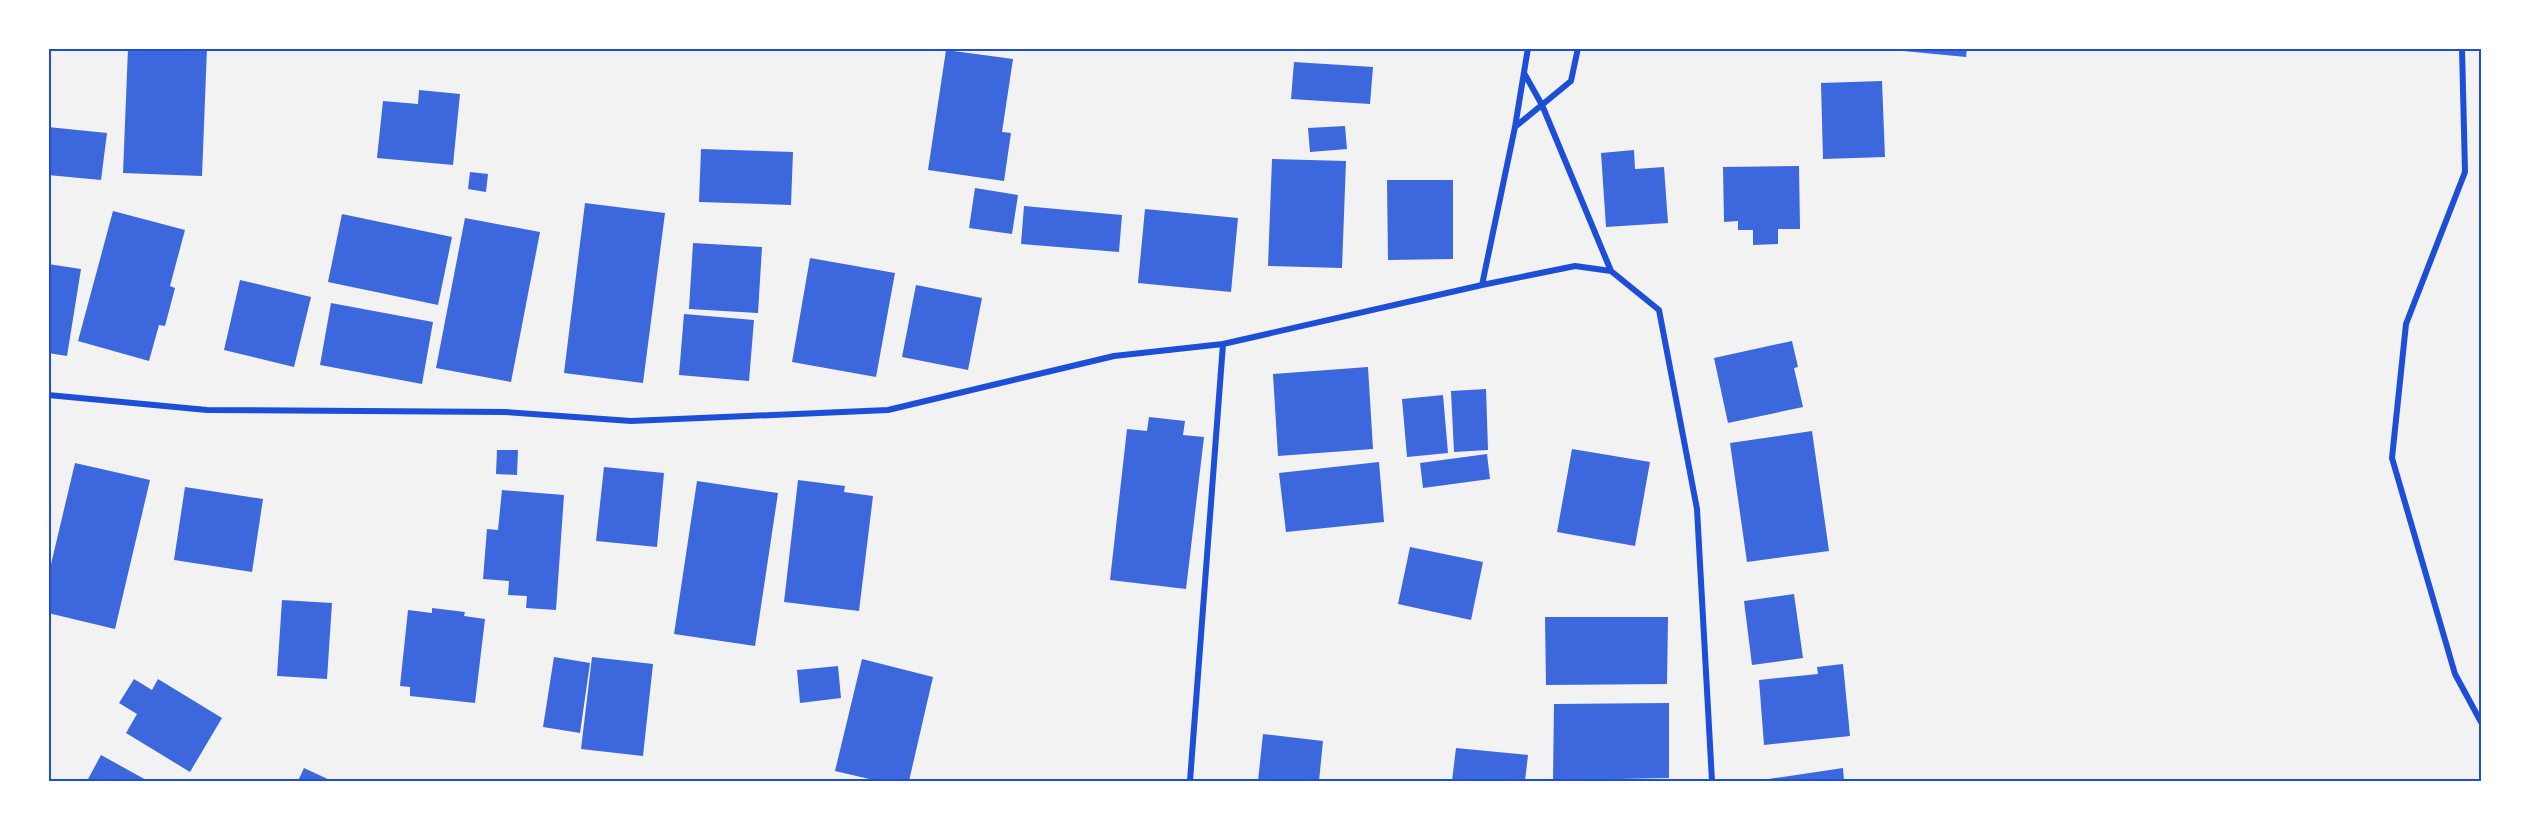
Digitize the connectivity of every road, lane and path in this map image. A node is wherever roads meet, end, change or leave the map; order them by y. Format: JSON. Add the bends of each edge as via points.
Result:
{"nodes":[{"id":1,"x":1527,"y":48,"type":"edge"},
{"id":2,"x":1578,"y":48,"type":"edge"},
{"id":3,"x":2462,"y":48,"type":"edge"},
{"id":4,"x":1523,"y":72,"type":"junction"},
{"id":5,"x":1542,"y":105,"type":"junction"},
{"id":6,"x":1515,"y":127,"type":"junction"},
{"id":7,"x":1611,"y":271,"type":"junction"},
{"id":8,"x":1482,"y":285,"type":"junction"},
{"id":9,"x":1223,"y":344,"type":"junction"},
{"id":10,"x":48,"y":395,"type":"edge"},
{"id":11,"x":2481,"y":722,"type":"edge"},
{"id":12,"x":1190,"y":781,"type":"edge"},
{"id":13,"x":1712,"y":781,"type":"edge"}],
"edges":[{"from":1,"to":4,"type":"street"},
{"from":2,"to":5,"type":"street","via":[[1571,81]]},
{"from":3,"to":11,"type":"street","via":[[2465,172],[2406,324],[2392,458],[2455,674]]},
{"from":4,"to":5,"type":"street"},
{"from":4,"to":6,"type":"street"},
{"from":5,"to":6,"type":"street"},
{"from":5,"to":7,"type":"street"},
{"from":6,"to":8,"type":"street"},
{"from":7,"to":8,"type":"street","via":[[1575,266]]},
{"from":7,"to":13,"type":"street","via":[[1659,310],[1697,509]]},
{"from":8,"to":9,"type":"street"},
{"from":9,"to":10,"type":"street","via":[[1114,356],[876,411],[631,421],[505,412],[207,410]]},
{"from":9,"to":12,"type":"street"}]}
